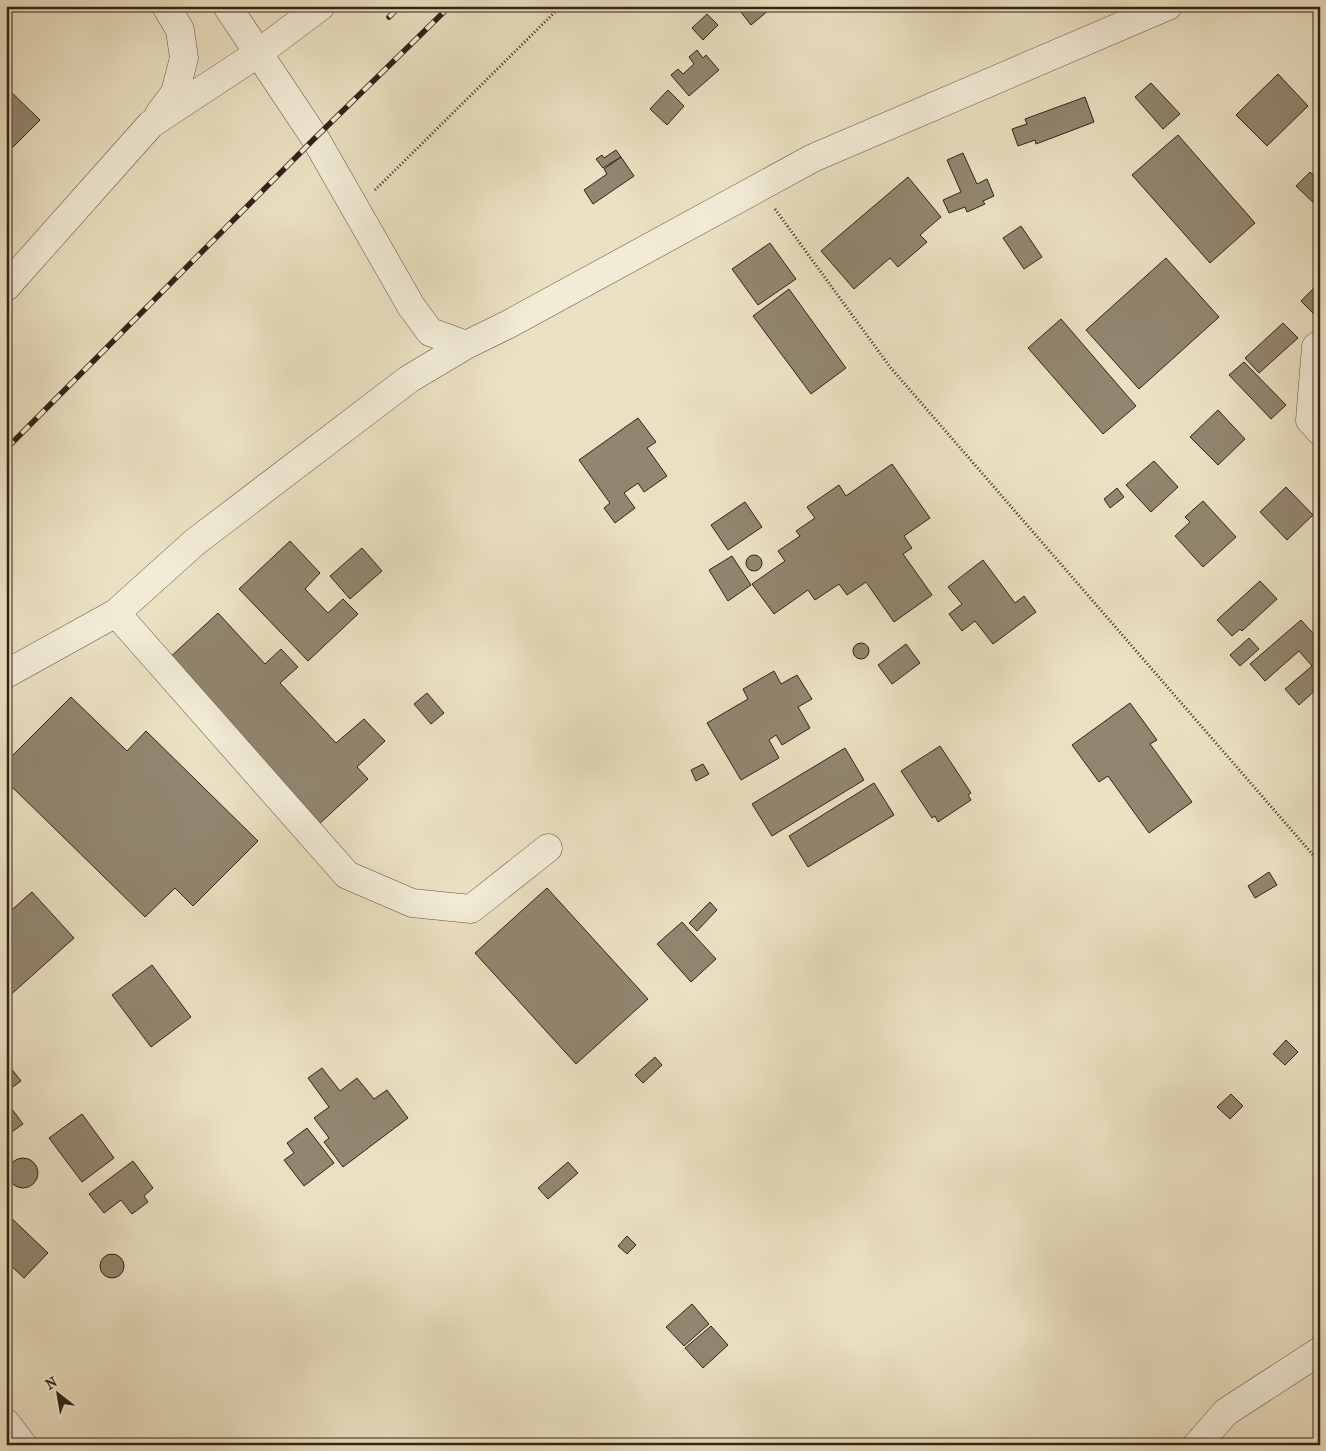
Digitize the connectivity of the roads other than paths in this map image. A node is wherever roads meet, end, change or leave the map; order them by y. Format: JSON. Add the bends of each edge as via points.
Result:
{"nodes":[{"id":1,"x":166,"y":6,"type":"edge"},
{"id":2,"x":227,"y":6,"type":"edge"},
{"id":3,"x":321,"y":6,"type":"edge"},
{"id":4,"x":1168,"y":6,"type":"edge"},
{"id":5,"x":257,"y":54,"type":"junction"},
{"id":6,"x":151,"y":124,"type":"junction"},
{"id":7,"x":6,"y":286,"type":"edge"},
{"id":8,"x":1320,"y":344,"type":"edge"},
{"id":9,"x":466,"y":345,"type":"junction"},
{"id":10,"x":1320,"y":431,"type":"edge"},
{"id":11,"x":116,"y":613,"type":"junction"},
{"id":12,"x":6,"y":674,"type":"edge"},
{"id":13,"x":548,"y":848,"type":"dead end"},
{"id":14,"x":1320,"y":1351,"type":"edge"},
{"id":15,"x":6,"y":1423,"type":"edge"},
{"id":16,"x":22,"y":1445,"type":"edge"},
{"id":17,"x":1197,"y":1445,"type":"edge"}],
"edges":[{"from":1,"to":6,"type":"street","via":[[180,30],[184,58],[175,93]]},
{"from":2,"to":5,"type":"street"},
{"from":3,"to":5,"type":"street"},
{"from":4,"to":9,"type":"street","via":[[813,158]]},
{"from":5,"to":6,"type":"street"},
{"from":5,"to":9,"type":"street","via":[[315,138],[411,306],[430,332]]},
{"from":6,"to":7,"type":"street"},
{"from":8,"to":10,"type":"street","via":[[1316,347],[1310,420]]},
{"from":9,"to":11,"type":"street","via":[[409,379],[195,542]]},
{"from":11,"to":12,"type":"street"},
{"from":11,"to":13,"type":"street","via":[[347,875],[412,902],[472,910]]},
{"from":14,"to":17,"type":"street","via":[[1226,1412]]},
{"from":15,"to":16,"type":"street"}]}
